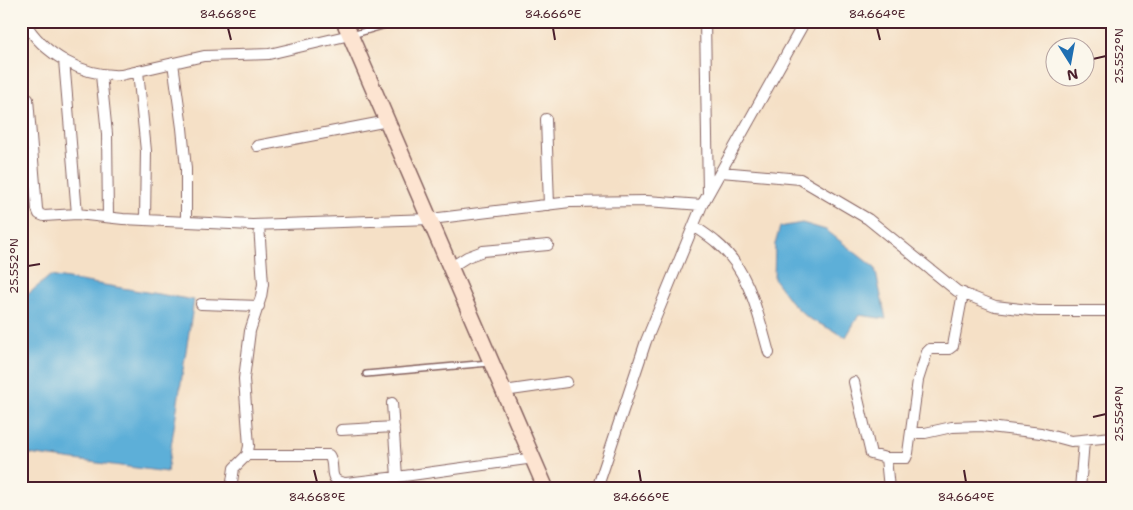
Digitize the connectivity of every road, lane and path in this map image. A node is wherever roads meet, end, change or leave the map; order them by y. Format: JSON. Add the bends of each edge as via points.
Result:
{"nodes":[{"id":1,"x":344,"y":21,"type":"edge"},
{"id":2,"x":399,"y":21,"type":"edge"},
{"id":3,"x":705,"y":21,"type":"edge"},
{"id":4,"x":805,"y":21,"type":"edge"},
{"id":5,"x":25,"y":27,"type":"edge"},
{"id":6,"x":350,"y":35,"type":"junction"},
{"id":7,"x":64,"y":60,"type":"junction"},
{"id":8,"x":173,"y":63,"type":"junction"},
{"id":9,"x":138,"y":71,"type":"junction"},
{"id":10,"x":102,"y":75,"type":"junction"},
{"id":11,"x":28,"y":99,"type":"dead end"},
{"id":12,"x":546,"y":119,"type":"dead end"},
{"id":13,"x":388,"y":121,"type":"junction"},
{"id":14,"x":257,"y":146,"type":"dead end"},
{"id":15,"x":721,"y":172,"type":"junction"},
{"id":16,"x":708,"y":194,"type":"junction"},
{"id":17,"x":550,"y":205,"type":"junction"},
{"id":18,"x":702,"y":205,"type":"junction"},
{"id":19,"x":77,"y":214,"type":"junction"},
{"id":20,"x":108,"y":217,"type":"junction"},
{"id":21,"x":145,"y":219,"type":"junction"},
{"id":22,"x":431,"y":219,"type":"junction"},
{"id":23,"x":186,"y":222,"type":"junction"},
{"id":24,"x":259,"y":225,"type":"junction"},
{"id":25,"x":694,"y":226,"type":"junction"},
{"id":26,"x":548,"y":244,"type":"dead end"},
{"id":27,"x":451,"y":267,"type":"junction"},
{"id":28,"x":963,"y":293,"type":"junction"},
{"id":29,"x":201,"y":304,"type":"dead end"},
{"id":30,"x":259,"y":306,"type":"junction"},
{"id":31,"x":1112,"y":311,"type":"edge"},
{"id":32,"x":769,"y":353,"type":"dead end"},
{"id":33,"x":492,"y":363,"type":"junction"},
{"id":34,"x":366,"y":374,"type":"dead end"},
{"id":35,"x":567,"y":382,"type":"dead end"},
{"id":36,"x":854,"y":382,"type":"dead end"},
{"id":37,"x":504,"y":391,"type":"junction"},
{"id":38,"x":392,"y":403,"type":"dead end"},
{"id":39,"x":394,"y":427,"type":"junction"},
{"id":40,"x":341,"y":430,"type":"dead end"},
{"id":41,"x":911,"y":433,"type":"junction"},
{"id":42,"x":1112,"y":437,"type":"edge"},
{"id":43,"x":1084,"y":441,"type":"junction"},
{"id":44,"x":247,"y":455,"type":"junction"},
{"id":45,"x":534,"y":458,"type":"junction"},
{"id":46,"x":886,"y":458,"type":"junction"},
{"id":47,"x":397,"y":477,"type":"junction"},
{"id":48,"x":231,"y":489,"type":"edge"},
{"id":49,"x":546,"y":489,"type":"edge"},
{"id":50,"x":597,"y":489,"type":"edge"},
{"id":51,"x":889,"y":489,"type":"edge"},
{"id":52,"x":1080,"y":489,"type":"edge"}],
"edges":[{"from":1,"to":6,"type":"street"},
{"from":2,"to":6,"type":"lane"},
{"from":3,"to":16,"type":"street"},
{"from":4,"to":15,"type":"street"},
{"from":5,"to":7,"type":"street"},
{"from":6,"to":8,"type":"street","via":[[269,54],[204,56]]},
{"from":6,"to":13,"type":"street"},
{"from":7,"to":10,"type":"street"},
{"from":7,"to":19,"type":"street"},
{"from":8,"to":9,"type":"street"},
{"from":8,"to":23,"type":"street","via":[[186,170]]},
{"from":9,"to":10,"type":"street"},
{"from":9,"to":21,"type":"street","via":[[146,151]]},
{"from":10,"to":20,"type":"street","via":[[107,134]]},
{"from":11,"to":19,"type":"street","via":[[36,209],[44,216]]},
{"from":12,"to":17,"type":"street"},
{"from":13,"to":14,"type":"street"},
{"from":13,"to":22,"type":"street"},
{"from":15,"to":16,"type":"street"},
{"from":15,"to":28,"type":"street","via":[[800,179],[868,219]]},
{"from":16,"to":18,"type":"street"},
{"from":17,"to":18,"type":"street","via":[[647,201]]},
{"from":17,"to":22,"type":"street"},
{"from":18,"to":25,"type":"street"},
{"from":19,"to":20,"type":"street"},
{"from":20,"to":21,"type":"street"},
{"from":21,"to":23,"type":"street"},
{"from":22,"to":24,"type":"street"},
{"from":22,"to":27,"type":"street"},
{"from":23,"to":24,"type":"street"},
{"from":24,"to":30,"type":"street","via":[[263,284]]},
{"from":25,"to":32,"type":"street","via":[[717,242],[738,268],[755,304]]},
{"from":25,"to":50,"type":"street","via":[[646,341]]},
{"from":26,"to":27,"type":"street","via":[[484,251]]},
{"from":27,"to":33,"type":"street"},
{"from":28,"to":31,"type":"street","via":[[995,306],[1038,311]]},
{"from":28,"to":41,"type":"street","via":[[953,346],[949,350],[930,348],[926,352],[918,380]]},
{"from":29,"to":30,"type":"street"},
{"from":30,"to":44,"type":"street","via":[[250,331],[244,380],[250,439]]},
{"from":33,"to":34,"type":"lane"},
{"from":33,"to":37,"type":"street"},
{"from":35,"to":37,"type":"street"},
{"from":36,"to":46,"type":"street","via":[[870,453]]},
{"from":37,"to":45,"type":"street"},
{"from":38,"to":39,"type":"street"},
{"from":39,"to":40,"type":"street"},
{"from":39,"to":47,"type":"street"},
{"from":41,"to":43,"type":"street","via":[[981,426]]},
{"from":41,"to":46,"type":"street","via":[[906,458]]},
{"from":42,"to":43,"type":"street"},
{"from":43,"to":52,"type":"street"},
{"from":44,"to":47,"type":"street","via":[[329,455],[332,475],[340,483]]},
{"from":44,"to":48,"type":"street","via":[[234,468]]},
{"from":45,"to":47,"type":"street"},
{"from":45,"to":49,"type":"street"},
{"from":46,"to":51,"type":"street"}]}
